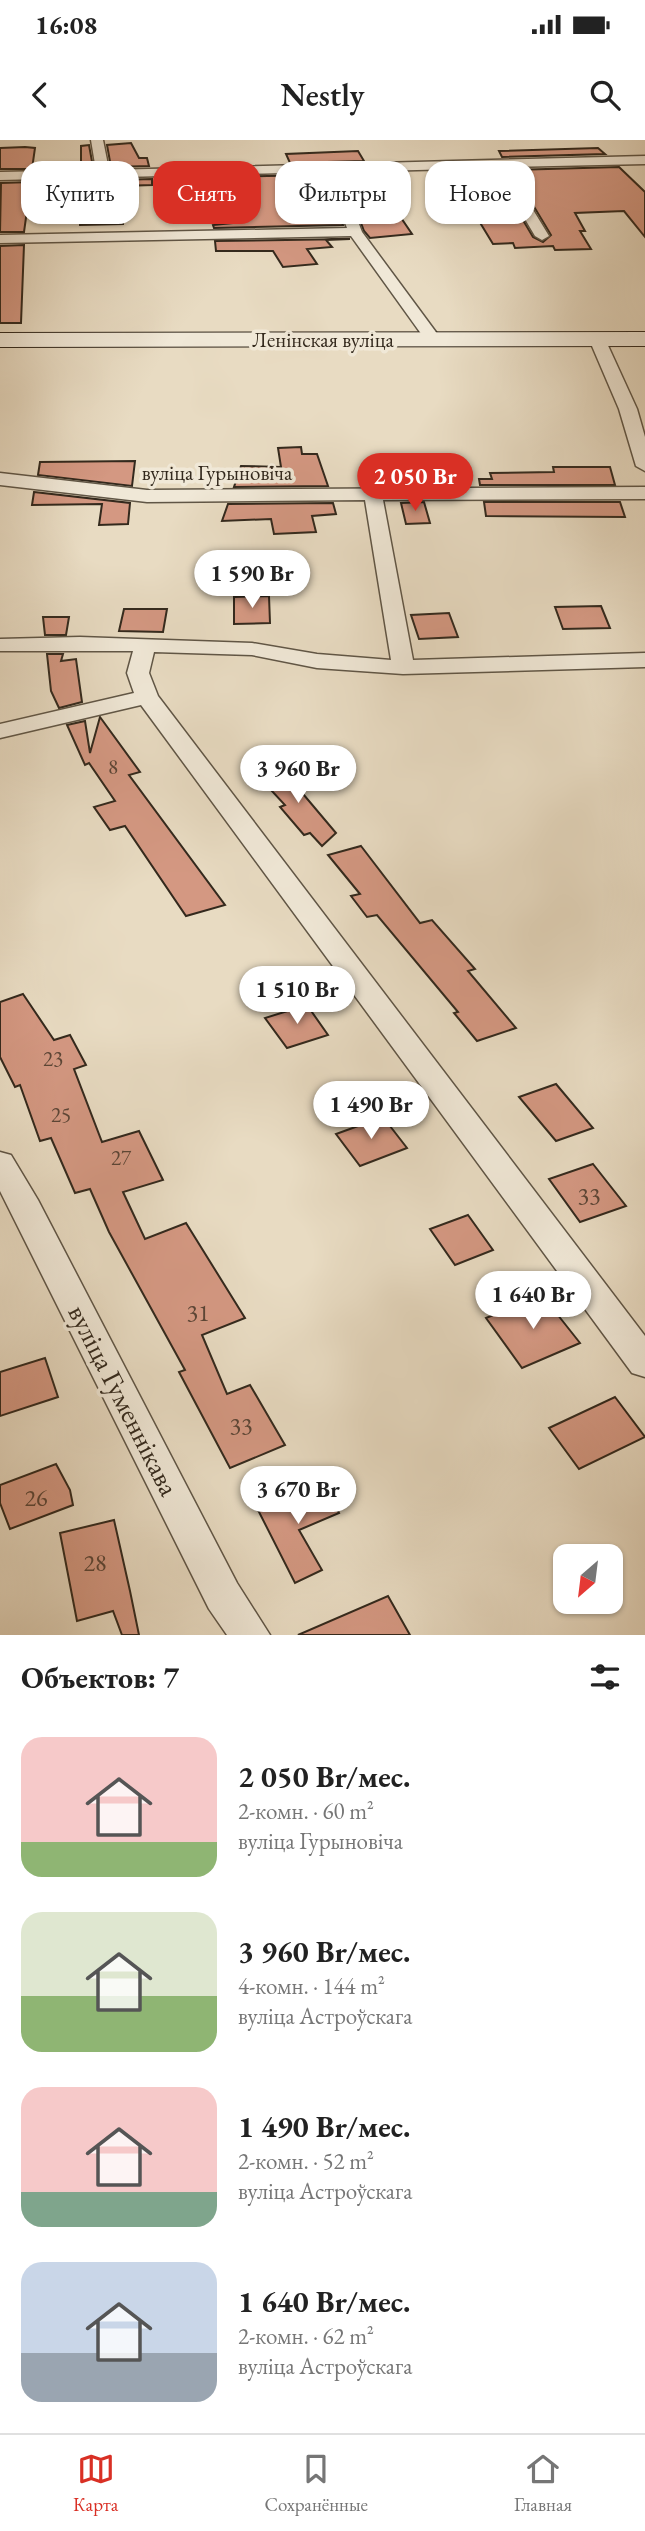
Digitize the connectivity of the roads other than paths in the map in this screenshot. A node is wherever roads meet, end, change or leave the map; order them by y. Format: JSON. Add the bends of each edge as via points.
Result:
{"nodes":[{"id":1,"x":97,"y":140,"type":"edge"},
{"id":2,"x":639,"y":160,"type":"edge"},
{"id":3,"x":101,"y":161,"type":"edge"},
{"id":4,"x":535,"y":163,"type":"edge"},
{"id":5,"x":275,"y":169,"type":"edge"},
{"id":6,"x":139,"y":172,"type":"edge"},
{"id":7,"x":645,"y":173,"type":"edge"},
{"id":8,"x":21,"y":175,"type":"edge"},
{"id":9,"x":0,"y":176,"type":"edge"},
{"id":10,"x":352,"y":224,"type":"edge"},
{"id":11,"x":535,"y":224,"type":"edge"},
{"id":12,"x":355,"y":232,"type":"junction"},
{"id":13,"x":542,"y":236,"type":"dead end"},
{"id":14,"x":0,"y":239,"type":"edge"},
{"id":15,"x":433,"y":339,"type":"junction"},
{"id":16,"x":597,"y":339,"type":"junction"},
{"id":17,"x":645,"y":339,"type":"edge"},
{"id":18,"x":2,"y":344,"type":"edge"},
{"id":19,"x":645,"y":466,"type":"edge"},
{"id":20,"x":0,"y":479,"type":"edge"},
{"id":21,"x":645,"y":493,"type":"edge"},
{"id":22,"x":373,"y":494,"type":"junction"},
{"id":23,"x":0,"y":645,"type":"edge"},
{"id":24,"x":145,"y":646,"type":"junction"},
{"id":25,"x":645,"y":660,"type":"edge"},
{"id":26,"x":402,"y":667,"type":"junction"},
{"id":27,"x":147,"y":697,"type":"junction"},
{"id":28,"x":0,"y":731,"type":"edge"},
{"id":29,"x":0,"y":1163,"type":"edge"},
{"id":30,"x":645,"y":1363,"type":"edge"},
{"id":31,"x":250,"y":1635,"type":"edge"}],
"edges":[{"from":1,"to":3,"type":"street"},
{"from":2,"to":4,"type":"street"},
{"from":2,"to":7,"type":"street"},
{"from":5,"to":6,"type":"street"},
{"from":8,"to":9,"type":"street"},
{"from":10,"to":12,"type":"street"},
{"from":11,"to":13,"type":"street"},
{"from":12,"to":14,"type":"street"},
{"from":12,"to":15,"type":"street"},
{"from":15,"to":16,"type":"main road","name":"Ленінская вуліца"},
{"from":15,"to":18,"type":"main road","name":"Ленінская вуліца"},
{"from":16,"to":17,"type":"main road","name":"Ленінская вуліца"},
{"from":16,"to":19,"type":"street","via":[[628,409]]},
{"from":20,"to":22,"type":"street","name":"вуліца Гурыновіча","via":[[147,496]]},
{"from":21,"to":22,"type":"street","name":"вуліца Гурыновіча"},
{"from":22,"to":26,"type":"street"},
{"from":23,"to":24,"type":"street"},
{"from":24,"to":26,"type":"street","via":[[252,649],[317,661]]},
{"from":24,"to":27,"type":"street","via":[[138,673]]},
{"from":25,"to":26,"type":"street"},
{"from":27,"to":28,"type":"street"},
{"from":27,"to":30,"type":"street"},
{"from":29,"to":31,"type":"street","name":"вуліца Гуменнікава","via":[[223,1596]]}]}
